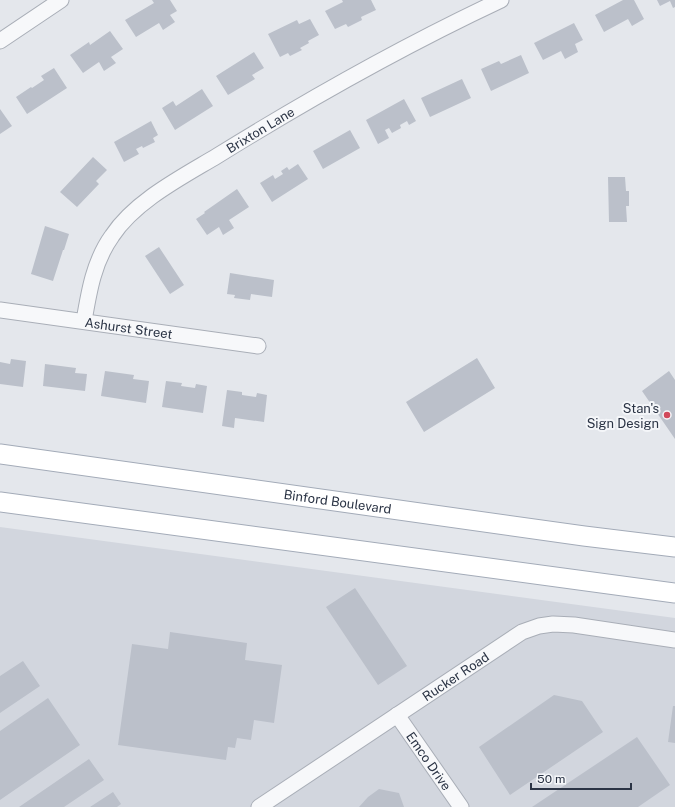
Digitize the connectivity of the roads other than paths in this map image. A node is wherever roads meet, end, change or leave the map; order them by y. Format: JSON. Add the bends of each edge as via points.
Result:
{"nodes":[{"id":1,"x":61,"y":0,"type":"edge"},
{"id":2,"x":501,"y":0,"type":"edge"},
{"id":3,"x":0,"y":41,"type":"edge"},
{"id":4,"x":0,"y":310,"type":"edge"},
{"id":5,"x":84,"y":321,"type":"junction"},
{"id":6,"x":258,"y":346,"type":"dead end"},
{"id":7,"x":0,"y":454,"type":"edge"},
{"id":8,"x":0,"y":502,"type":"edge"},
{"id":9,"x":675,"y":547,"type":"edge"},
{"id":10,"x":675,"y":585,"type":"edge"},
{"id":11,"x":654,"y":589,"type":"junction"},
{"id":12,"x":675,"y":593,"type":"edge"},
{"id":13,"x":675,"y":640,"type":"edge"},
{"id":14,"x":397,"y":715,"type":"junction"},
{"id":15,"x":259,"y":807,"type":"edge"},
{"id":16,"x":461,"y":807,"type":"edge"}],
"edges":[{"from":1,"to":3,"type":"street"},
{"from":2,"to":5,"type":"street","name":"Brixton Lane","via":[[419,40],[321,93],[149,198],[112,235],[100,256],[88,295]]},
{"from":4,"to":5,"type":"street","name":"Ashurst Street"},
{"from":5,"to":6,"type":"street","name":"Ashurst Street"},
{"from":7,"to":9,"type":"main road","name":"Binford Boulevard"},
{"from":8,"to":11,"type":"main road"},
{"from":10,"to":11,"type":"main road"},
{"from":11,"to":12,"type":"main road"},
{"from":13,"to":14,"type":"street","name":"Rucker Road","via":[[574,625],[539,626],[522,632]]},
{"from":14,"to":15,"type":"street","name":"Rucker Road"},
{"from":14,"to":16,"type":"street","name":"Emco Drive"}]}
